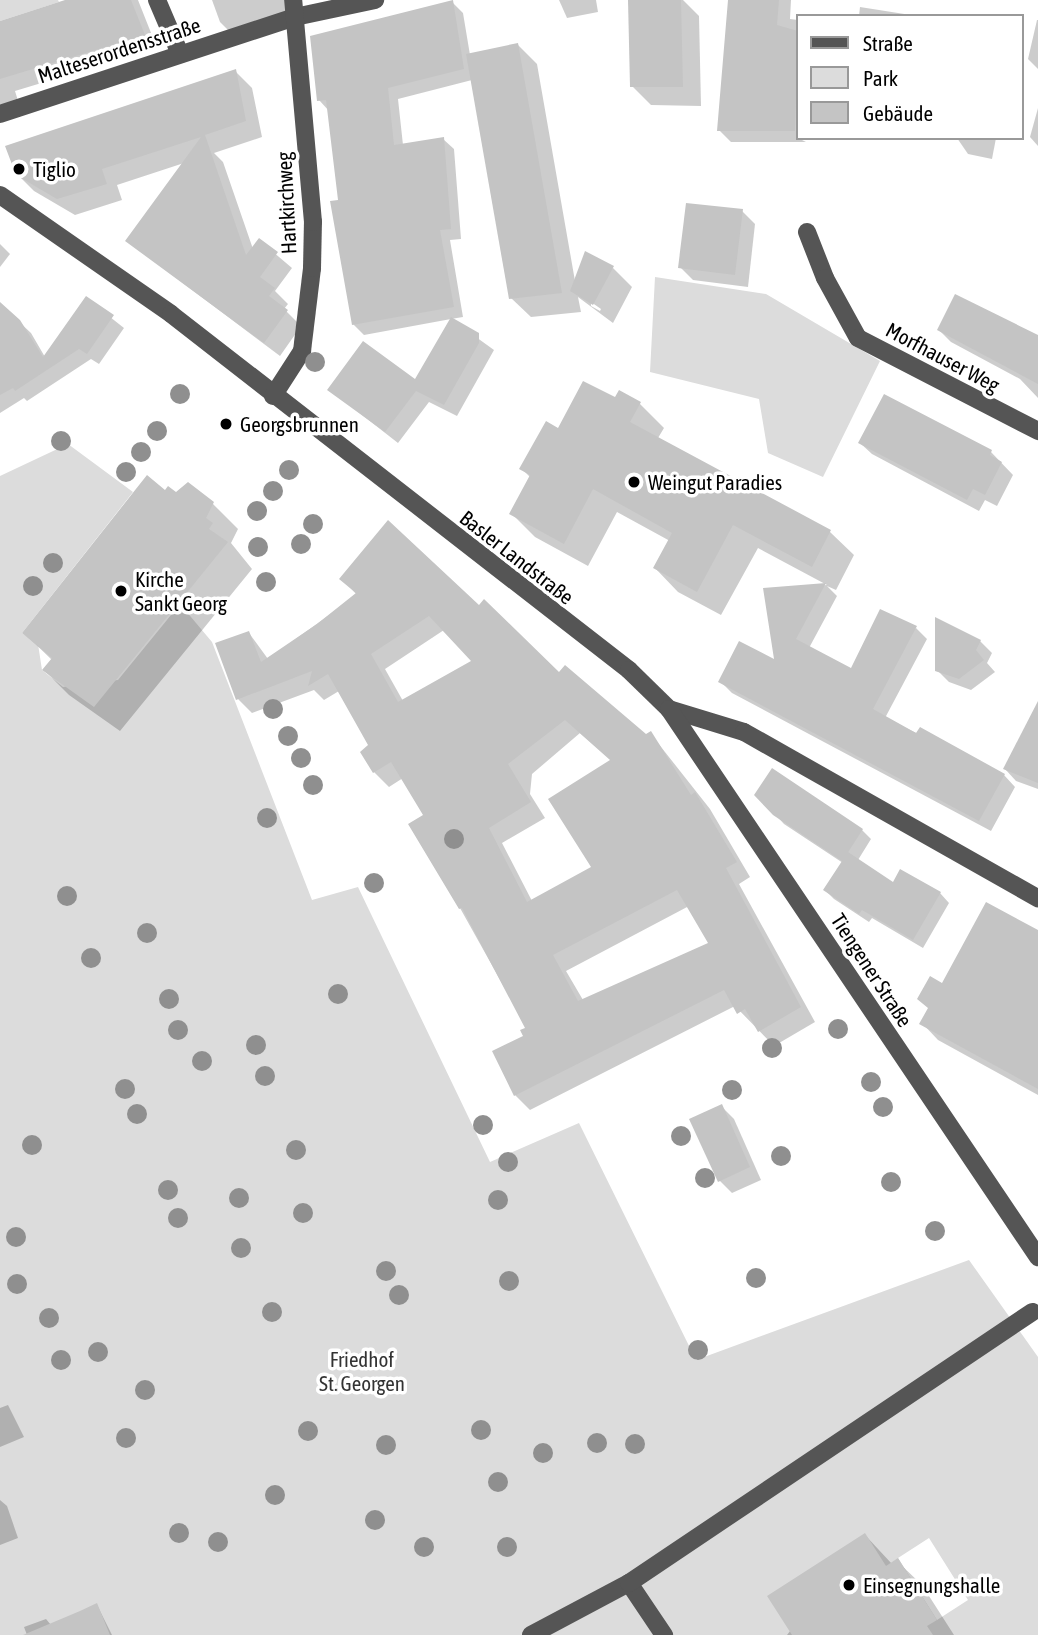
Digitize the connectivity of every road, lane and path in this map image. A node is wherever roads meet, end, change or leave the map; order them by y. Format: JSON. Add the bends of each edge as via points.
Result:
{"nodes":[{"id":1,"x":157,"y":0,"type":"edge"},
{"id":2,"x":375,"y":0,"type":"edge"},
{"id":3,"x":294,"y":8,"type":"edge"},
{"id":4,"x":180,"y":54,"type":"junction"},
{"id":5,"x":0,"y":114,"type":"edge"},
{"id":6,"x":0,"y":195,"type":"edge"},
{"id":7,"x":807,"y":232,"type":"dead end"},
{"id":8,"x":273,"y":396,"type":"junction"},
{"id":9,"x":1038,"y":431,"type":"edge"},
{"id":10,"x":670,"y":709,"type":"junction"},
{"id":11,"x":1038,"y":898,"type":"edge"},
{"id":12,"x":1038,"y":1257,"type":"edge"},
{"id":13,"x":1033,"y":1312,"type":"dead end"},
{"id":14,"x":629,"y":1583,"type":"junction"},
{"id":15,"x":531,"y":1635,"type":"edge"},
{"id":16,"x":664,"y":1635,"type":"edge"}],
"edges":[{"from":1,"to":4,"type":"street"},
{"from":2,"to":3,"type":"street","name":"Malteserordensstraße"},
{"from":3,"to":4,"type":"street","name":"Malteserordensstraße"},
{"from":3,"to":8,"type":"street","name":"Hartkirchweg","via":[[313,222],[312,268],[302,351]]},
{"from":4,"to":5,"type":"street","name":"Malteserordensstraße"},
{"from":6,"to":8,"type":"street","name":"Basler Landstraße","via":[[128,283]]},
{"from":7,"to":9,"type":"street","name":"Morfhauser Weg","via":[[825,278],[858,338]]},
{"from":8,"to":10,"type":"street","name":"Basler Landstraße","via":[[628,670]]},
{"from":10,"to":11,"type":"street","name":"Basler Landstraße","via":[[744,732]]},
{"from":10,"to":12,"type":"street","name":"Tiengener Straße"},
{"from":13,"to":14,"type":"street"},
{"from":14,"to":15,"type":"street"},
{"from":14,"to":16,"type":"street"}]}
